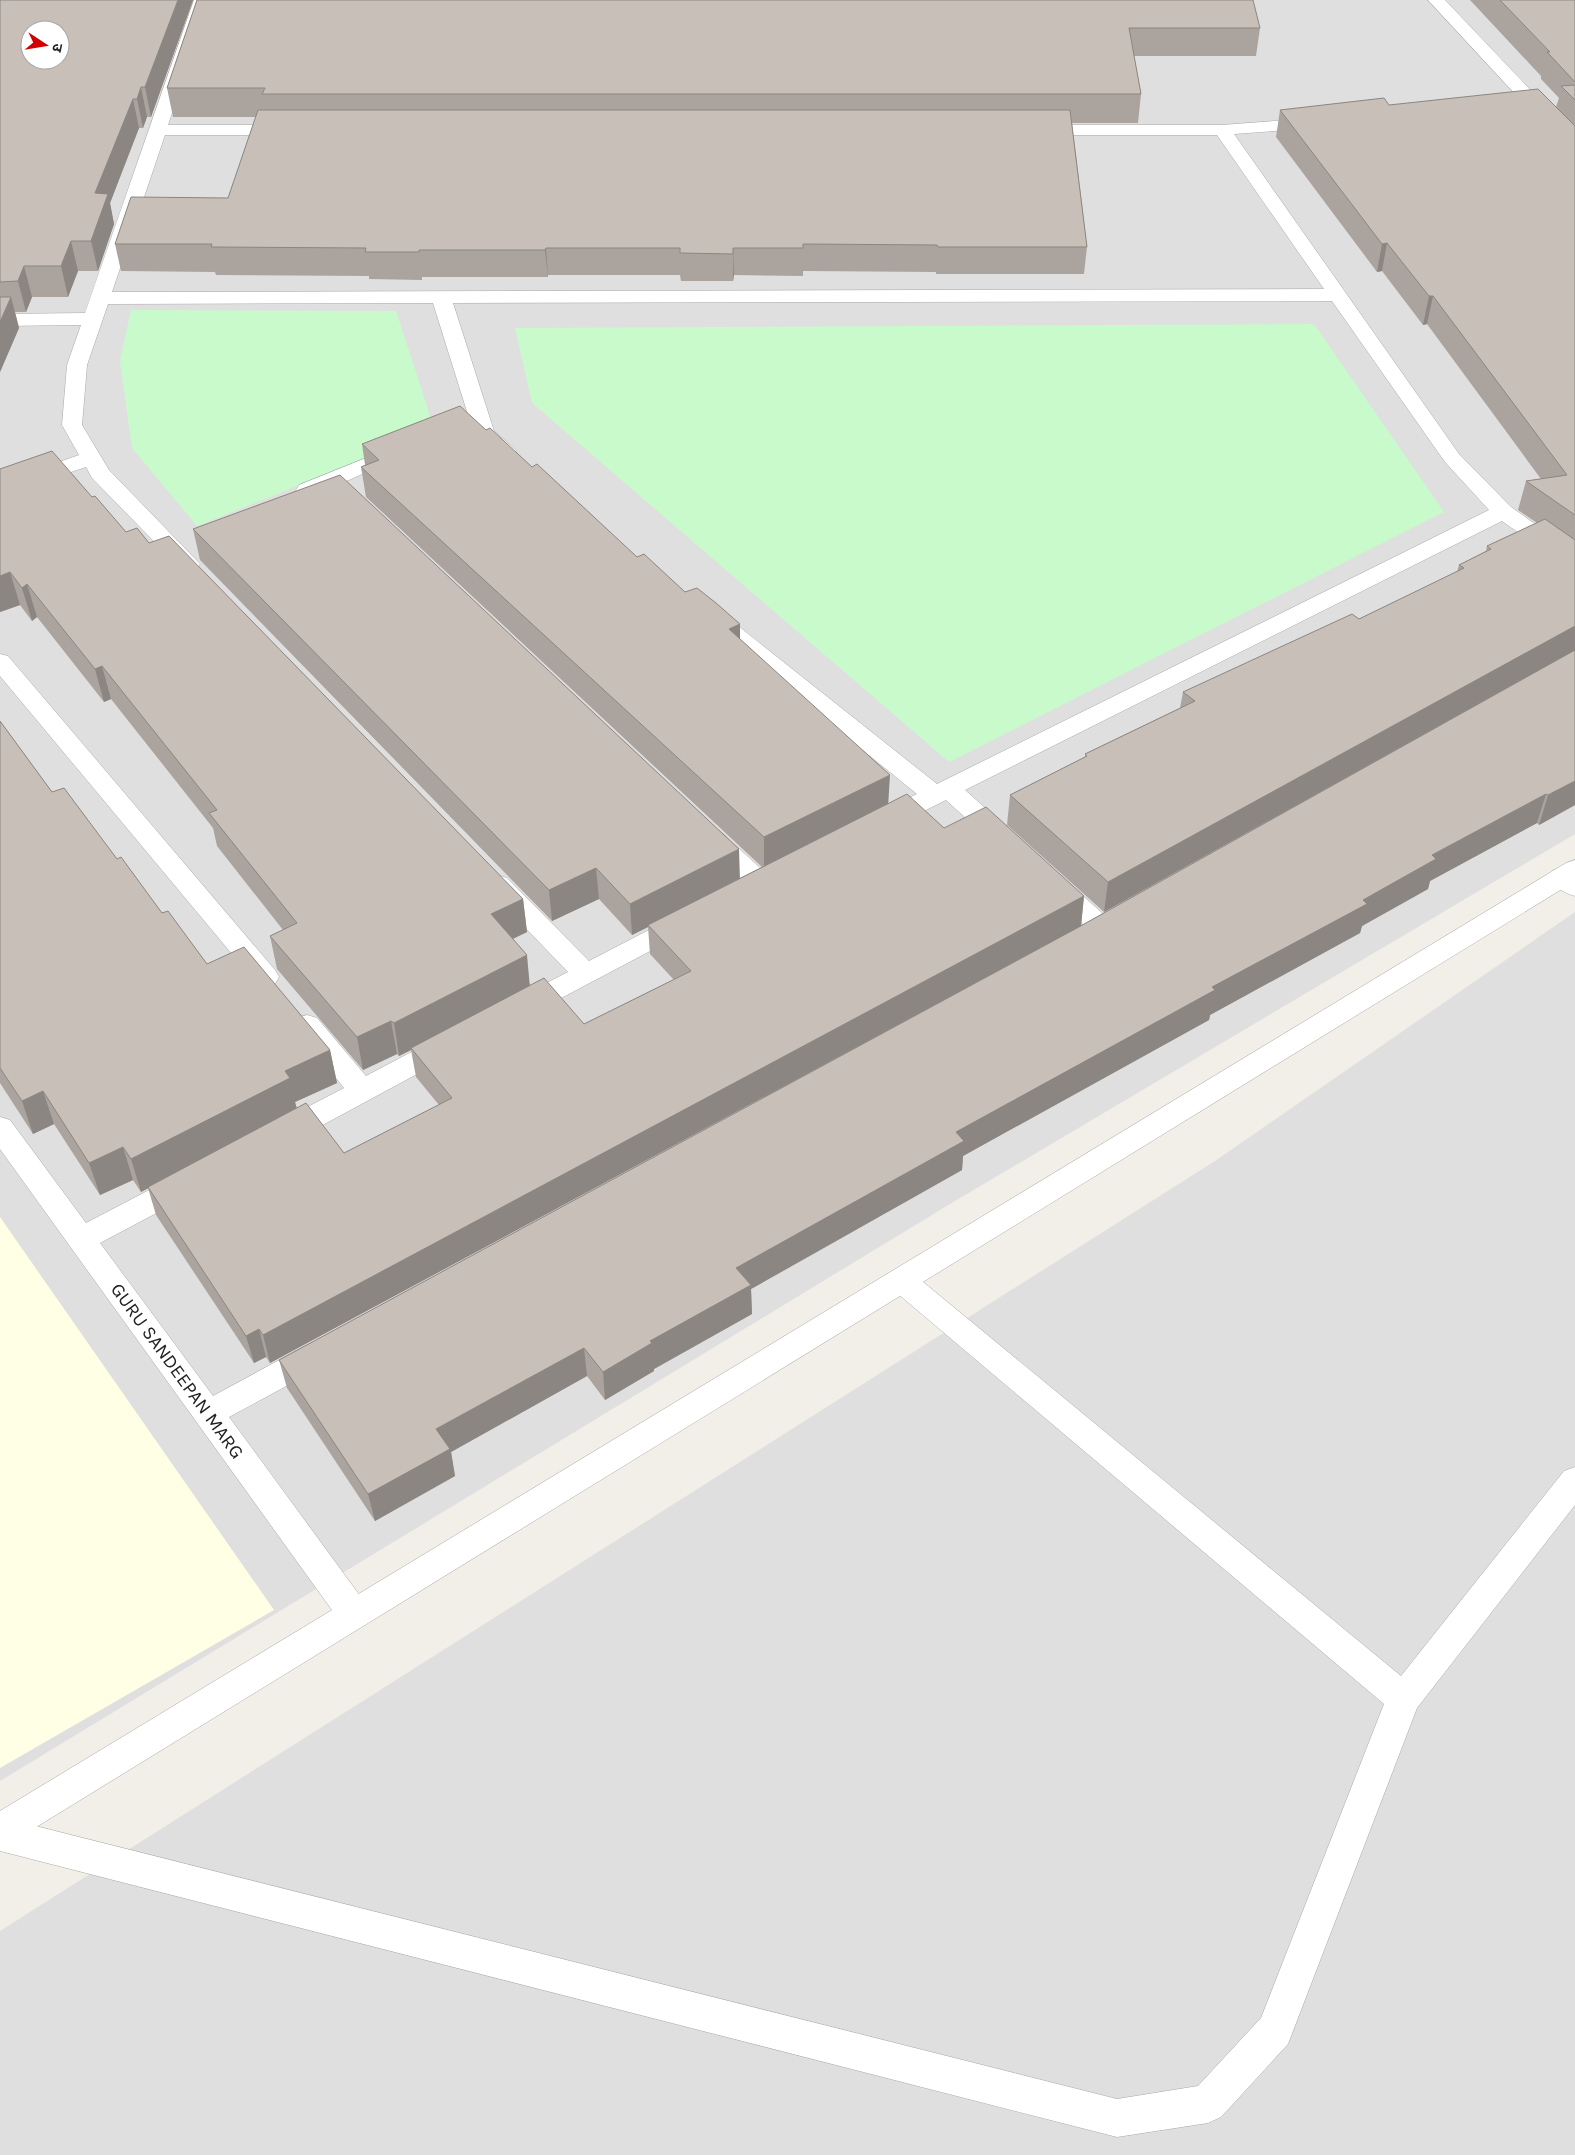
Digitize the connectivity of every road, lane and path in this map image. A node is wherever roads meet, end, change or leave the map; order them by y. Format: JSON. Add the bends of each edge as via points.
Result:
{"nodes":[{"id":1,"x":202,"y":0,"type":"edge"},
{"id":2,"x":1436,"y":0,"type":"edge"},
{"id":3,"x":1535,"y":105,"type":"junction"},
{"id":4,"x":1515,"y":107,"type":"edge"},
{"id":5,"x":1329,"y":122,"type":"edge"},
{"id":6,"x":158,"y":130,"type":"junction"},
{"id":7,"x":307,"y":130,"type":"edge"},
{"id":8,"x":1023,"y":130,"type":"edge"},
{"id":9,"x":1222,"y":130,"type":"junction"},
{"id":10,"x":1575,"y":148,"type":"edge"},
{"id":11,"x":1338,"y":295,"type":"junction"},
{"id":12,"x":441,"y":297,"type":"junction"},
{"id":13,"x":100,"y":298,"type":"junction"},
{"id":14,"x":93,"y":319,"type":"junction"},
{"id":15,"x":0,"y":320,"type":"edge"},
{"id":16,"x":414,"y":445,"type":"edge"},
{"id":17,"x":92,"y":458,"type":"junction"},
{"id":18,"x":522,"y":465,"type":"edge"},
{"id":19,"x":0,"y":490,"type":"edge"},
{"id":20,"x":287,"y":498,"type":"edge"},
{"id":21,"x":1503,"y":512,"type":"junction"},
{"id":22,"x":1575,"y":562,"type":"edge"},
{"id":23,"x":206,"y":582,"type":"edge"},
{"id":24,"x":701,"y":608,"type":"edge"},
{"id":25,"x":0,"y":661,"type":"edge"},
{"id":26,"x":942,"y":792,"type":"junction"},
{"id":27,"x":695,"y":822,"type":"edge"},
{"id":28,"x":865,"y":830,"type":"edge"},
{"id":29,"x":482,"y":867,"type":"edge"},
{"id":30,"x":1570,"y":878,"type":"edge"},
{"id":31,"x":761,"y":883,"type":"edge"},
{"id":32,"x":699,"y":915,"type":"edge"},
{"id":33,"x":1078,"y":940,"type":"edge"},
{"id":34,"x":585,"y":973,"type":"junction"},
{"id":35,"x":499,"y":1019,"type":"edge"},
{"id":36,"x":465,"y":1037,"type":"edge"},
{"id":37,"x":362,"y":1091,"type":"junction"},
{"id":38,"x":0,"y":1128,"type":"edge"},
{"id":39,"x":266,"y":1142,"type":"edge"},
{"id":40,"x":204,"y":1174,"type":"edge"},
{"id":41,"x":81,"y":1239,"type":"junction"},
{"id":42,"x":901,"y":1280,"type":"junction"},
{"id":43,"x":338,"y":1343,"type":"edge"},
{"id":44,"x":208,"y":1414,"type":"junction"},
{"id":45,"x":1575,"y":1481,"type":"edge"},
{"id":46,"x":354,"y":1614,"type":"junction"},
{"id":47,"x":1403,"y":1699,"type":"junction"},
{"id":48,"x":0,"y":1830,"type":"edge"},
{"id":49,"x":0,"y":1834,"type":"edge"}],
"edges":[{"from":1,"to":6,"type":"street"},
{"from":2,"to":3,"type":"street"},
{"from":3,"to":4,"type":"street"},
{"from":3,"to":10,"type":"street"},
{"from":5,"to":9,"type":"street"},
{"from":6,"to":7,"type":"street"},
{"from":6,"to":13,"type":"street"},
{"from":8,"to":9,"type":"street"},
{"from":9,"to":11,"type":"street"},
{"from":11,"to":12,"type":"street"},
{"from":11,"to":21,"type":"street","via":[[1452,458]]},
{"from":12,"to":13,"type":"street"},
{"from":12,"to":18,"type":"street","via":[[469,422]]},
{"from":13,"to":14,"type":"street"},
{"from":14,"to":15,"type":"street"},
{"from":14,"to":17,"type":"street","via":[[77,365],[72,425]]},
{"from":16,"to":20,"type":"street","via":[[339,486]]},
{"from":17,"to":19,"type":"street"},
{"from":17,"to":23,"type":"street","via":[[100,473],[181,543]]},
{"from":21,"to":22,"type":"street"},
{"from":21,"to":26,"type":"street"},
{"from":24,"to":26,"type":"street"},
{"from":25,"to":37,"type":"street"},
{"from":26,"to":28,"type":"street"},
{"from":26,"to":33,"type":"street","via":[[1111,923]]},
{"from":27,"to":31,"type":"street"},
{"from":29,"to":34,"type":"street"},
{"from":30,"to":42,"type":"street"},
{"from":32,"to":34,"type":"street"},
{"from":34,"to":35,"type":"street"},
{"from":36,"to":37,"type":"street"},
{"from":37,"to":39,"type":"street"},
{"from":38,"to":41,"type":"street","name":"GURU SANDEEPAN MARG"},
{"from":40,"to":41,"type":"street"},
{"from":41,"to":44,"type":"street","name":"GURU SANDEEPAN MARG"},
{"from":42,"to":46,"type":"street"},
{"from":42,"to":47,"type":"street"},
{"from":43,"to":44,"type":"street"},
{"from":44,"to":46,"type":"street","name":"GURU SANDEEPAN MARG"},
{"from":45,"to":47,"type":"street"},
{"from":46,"to":48,"type":"street"},
{"from":47,"to":49,"type":"street","via":[[1275,2031],[1208,2104],[1117,2118]]}]}
